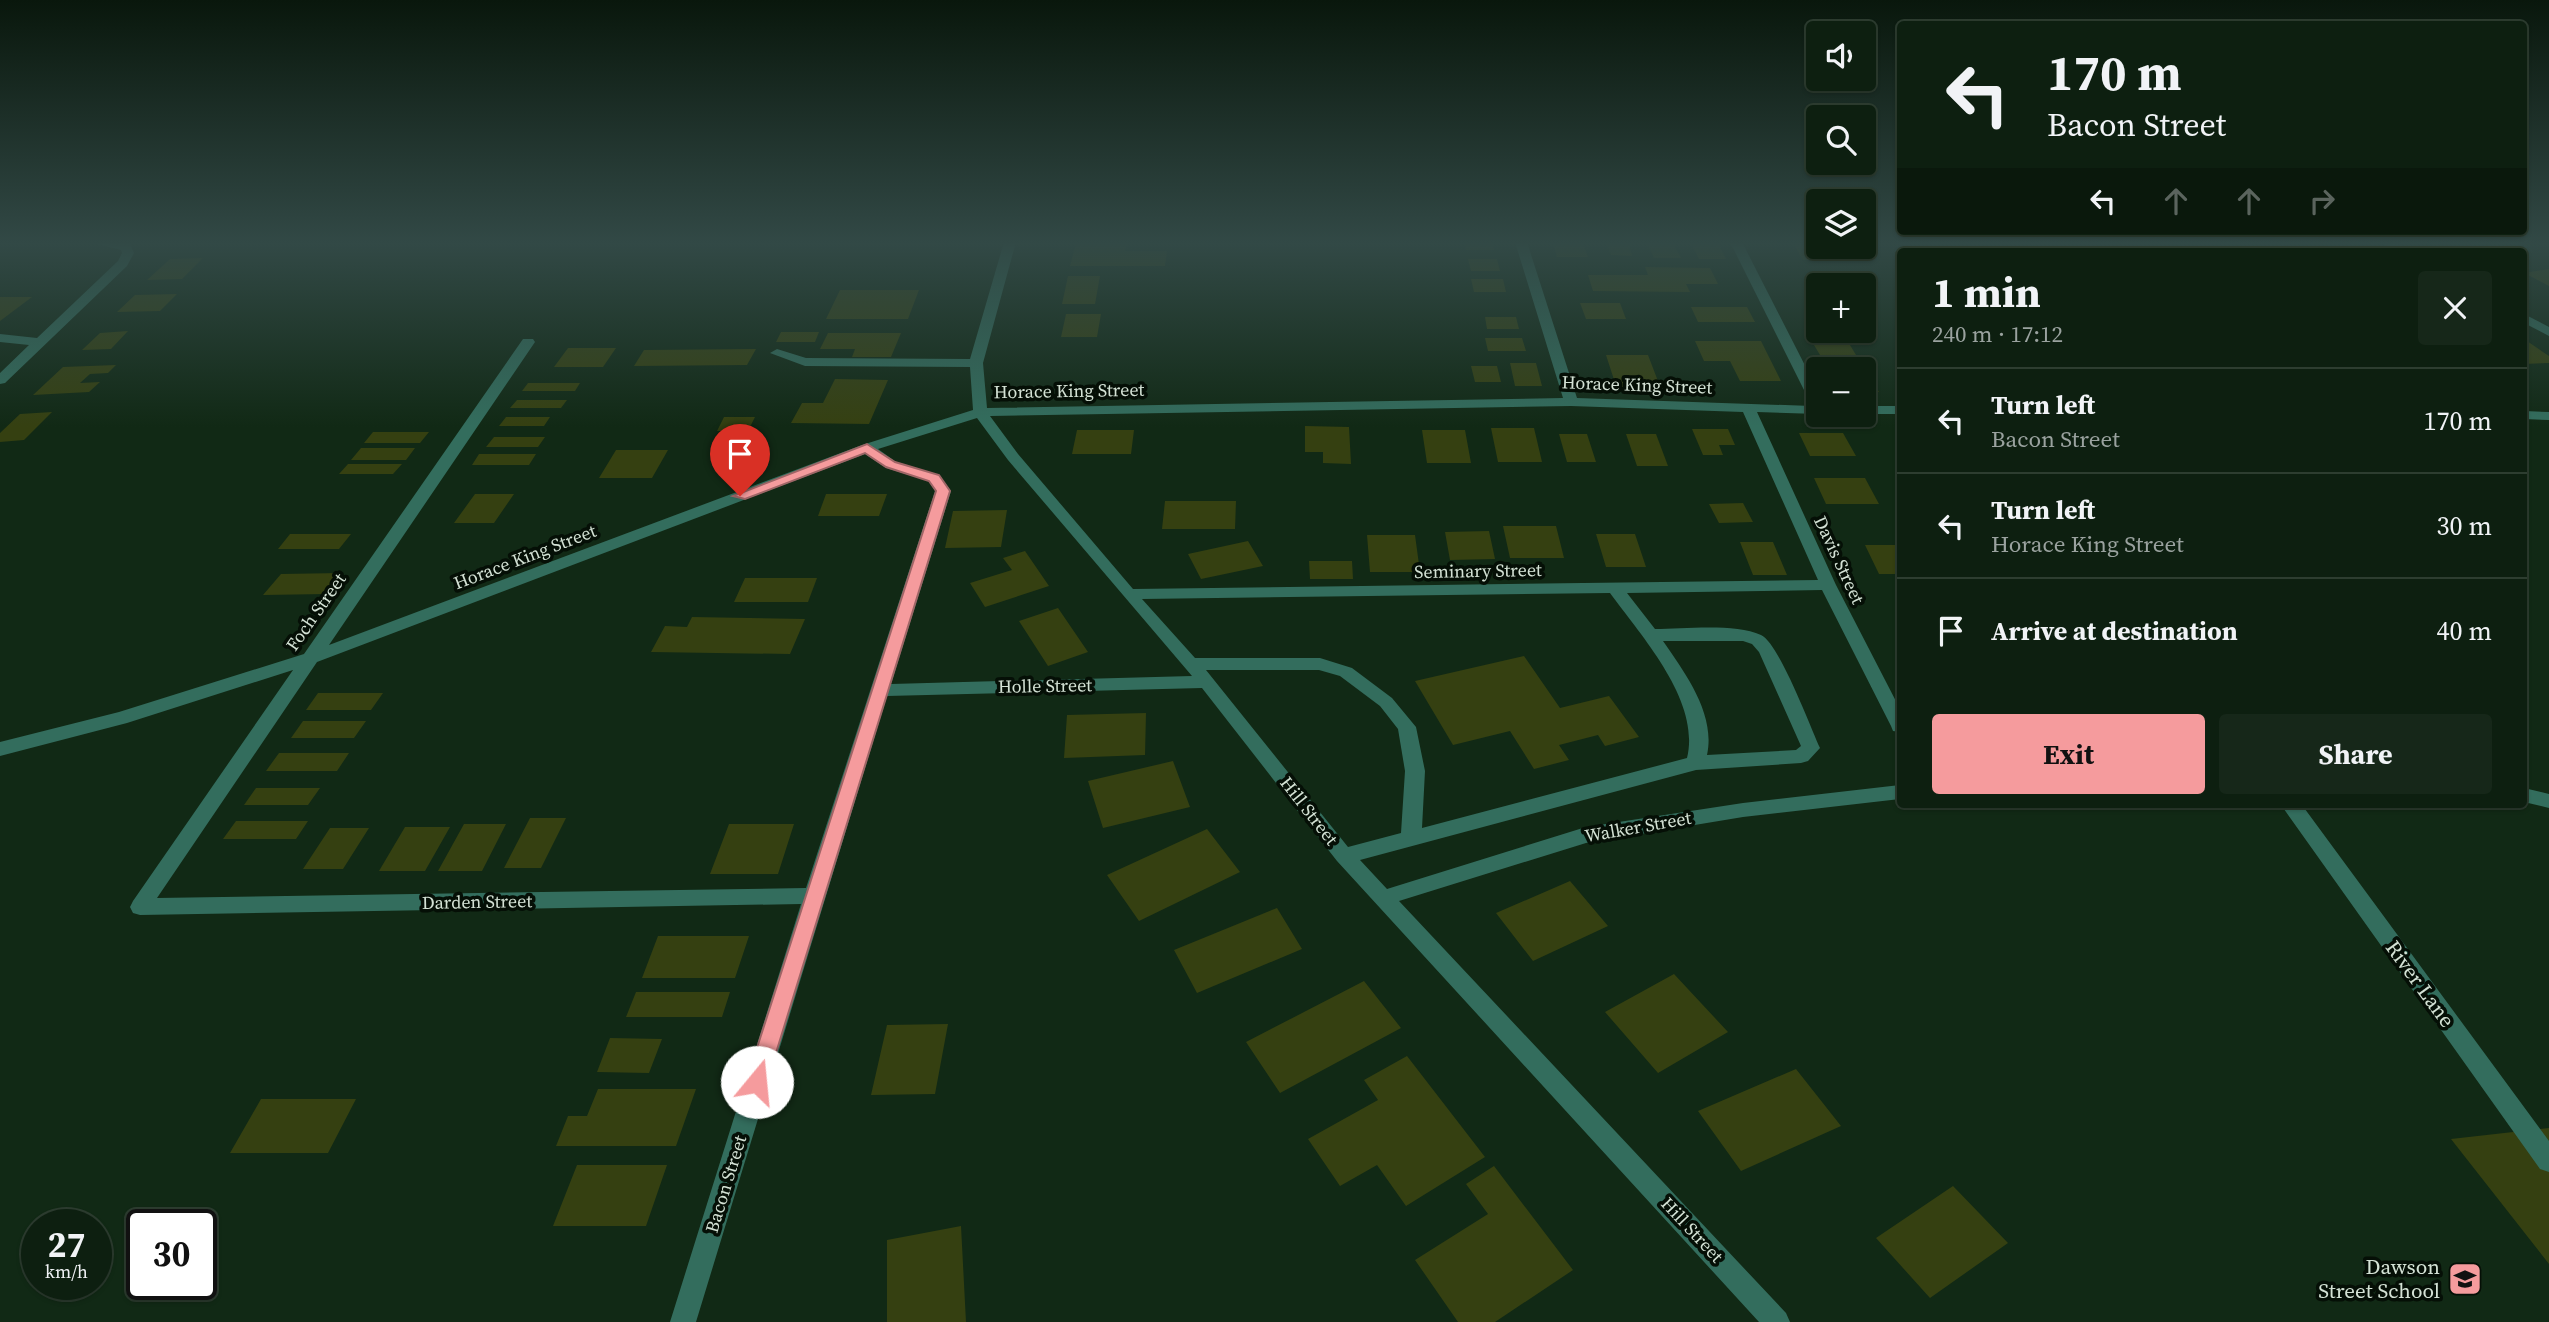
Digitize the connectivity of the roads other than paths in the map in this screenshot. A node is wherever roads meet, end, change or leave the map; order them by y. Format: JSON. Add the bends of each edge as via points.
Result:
{"nodes":[{"id":1,"x":80,"y":304,"type":"edge"},
{"id":2,"x":993,"y":304,"type":"edge"},
{"id":3,"x":1540,"y":304,"type":"edge"},
{"id":4,"x":1767,"y":304,"type":"edge"},
{"id":5,"x":2527,"y":320,"type":"edge"},
{"id":6,"x":2549,"y":332,"type":"edge"},
{"id":7,"x":0,"y":338,"type":"edge"},
{"id":8,"x":40,"y":342,"type":"junction"},
{"id":9,"x":528,"y":342,"type":"dead end"},
{"id":10,"x":776,"y":353,"type":"dead end"},
{"id":11,"x":976,"y":363,"type":"junction"},
{"id":12,"x":0,"y":380,"type":"edge"},
{"id":13,"x":1806,"y":380,"type":"edge"},
{"id":14,"x":1571,"y":402,"type":"junction"},
{"id":15,"x":1748,"y":408,"type":"junction"},
{"id":16,"x":1806,"y":410,"type":"edge"},
{"id":17,"x":1876,"y":410,"type":"edge"},
{"id":18,"x":1897,"y":410,"type":"edge"},
{"id":19,"x":980,"y":412,"type":"junction"},
{"id":20,"x":2527,"y":415,"type":"edge"},
{"id":21,"x":2549,"y":416,"type":"edge"},
{"id":22,"x":867,"y":448,"type":"junction"},
{"id":23,"x":1828,"y":585,"type":"junction"},
{"id":24,"x":1616,"y":589,"type":"junction"},
{"id":25,"x":1128,"y":594,"type":"junction"},
{"id":26,"x":1649,"y":635,"type":"junction"},
{"id":27,"x":309,"y":660,"type":"junction"},
{"id":28,"x":1190,"y":664,"type":"junction"},
{"id":29,"x":1208,"y":682,"type":"junction"},
{"id":30,"x":882,"y":690,"type":"junction"},
{"id":31,"x":1897,"y":720,"type":"edge"},
{"id":32,"x":0,"y":749,"type":"edge"},
{"id":33,"x":1696,"y":763,"type":"junction"},
{"id":34,"x":1897,"y":792,"type":"edge"},
{"id":35,"x":2527,"y":796,"type":"edge"},
{"id":36,"x":2549,"y":801,"type":"edge"},
{"id":37,"x":2293,"y":808,"type":"edge"},
{"id":38,"x":1411,"y":840,"type":"junction"},
{"id":39,"x":1344,"y":856,"type":"junction"},
{"id":40,"x":814,"y":896,"type":"junction"},
{"id":41,"x":1384,"y":898,"type":"junction"},
{"id":42,"x":140,"y":907,"type":"joint"},
{"id":43,"x":2549,"y":1161,"type":"edge"},
{"id":44,"x":683,"y":1322,"type":"edge"},
{"id":45,"x":1777,"y":1322,"type":"edge"}],
"edges":[{"from":1,"to":8,"type":"street"},
{"from":2,"to":11,"type":"street"},
{"from":3,"to":14,"type":"street"},
{"from":4,"to":13,"type":"street"},
{"from":5,"to":6,"type":"street"},
{"from":7,"to":8,"type":"street"},
{"from":8,"to":12,"type":"street"},
{"from":9,"to":27,"type":"street","name":"Foch Street"},
{"from":10,"to":11,"type":"street","via":[[805,362]]},
{"from":11,"to":19,"type":"street"},
{"from":14,"to":15,"type":"street","name":"Horace King Street"},
{"from":14,"to":19,"type":"street","name":"Horace King Street"},
{"from":15,"to":16,"type":"street","name":"Horace King Street"},
{"from":15,"to":23,"type":"street","name":"Davis Street"},
{"from":17,"to":18,"type":"street"},
{"from":19,"to":22,"type":"street","name":"Horace King Street"},
{"from":19,"to":25,"type":"street","name":"Hill Street"},
{"from":20,"to":21,"type":"street"},
{"from":22,"to":27,"type":"street","name":"Horace King Street"},
{"from":22,"to":30,"type":"street","name":"Bacon Street","via":[[891,464],[934,478],[943,491]]},
{"from":23,"to":24,"type":"street","name":"Seminary Street"},
{"from":23,"to":31,"type":"street","name":"Davis Street"},
{"from":24,"to":25,"type":"street","name":"Seminary Street"},
{"from":24,"to":26,"type":"street"},
{"from":25,"to":28,"type":"street","name":"Hill Street"},
{"from":26,"to":33,"type":"street","via":[[1694,709],[1700,742]]},
{"from":26,"to":33,"type":"street","via":[[1744,635],[1758,640],[1768,650],[1811,748],[1801,756]]},
{"from":27,"to":32,"type":"street","name":"Horace King Street","via":[[121,718]]},
{"from":27,"to":42,"type":"street","name":"Foch Street"},
{"from":28,"to":29,"type":"street","name":"Hill Street"},
{"from":28,"to":38,"type":"street","via":[[1320,664],[1346,672],[1386,702],[1407,727],[1415,771]]},
{"from":29,"to":30,"type":"street","name":"Holle Street"},
{"from":29,"to":39,"type":"street","name":"Hill Street"},
{"from":30,"to":40,"type":"street","name":"Bacon Street"},
{"from":33,"to":38,"type":"street"},
{"from":34,"to":41,"type":"street","name":"Walker Street","via":[[1586,835]]},
{"from":35,"to":36,"type":"street"},
{"from":37,"to":43,"type":"street","name":"River Lane"},
{"from":38,"to":39,"type":"street"},
{"from":39,"to":41,"type":"street","name":"Hill Street"},
{"from":40,"to":42,"type":"street","name":"Darden Street"},
{"from":40,"to":44,"type":"street","name":"Bacon Street"},
{"from":41,"to":45,"type":"street","name":"Hill Street"}]}
